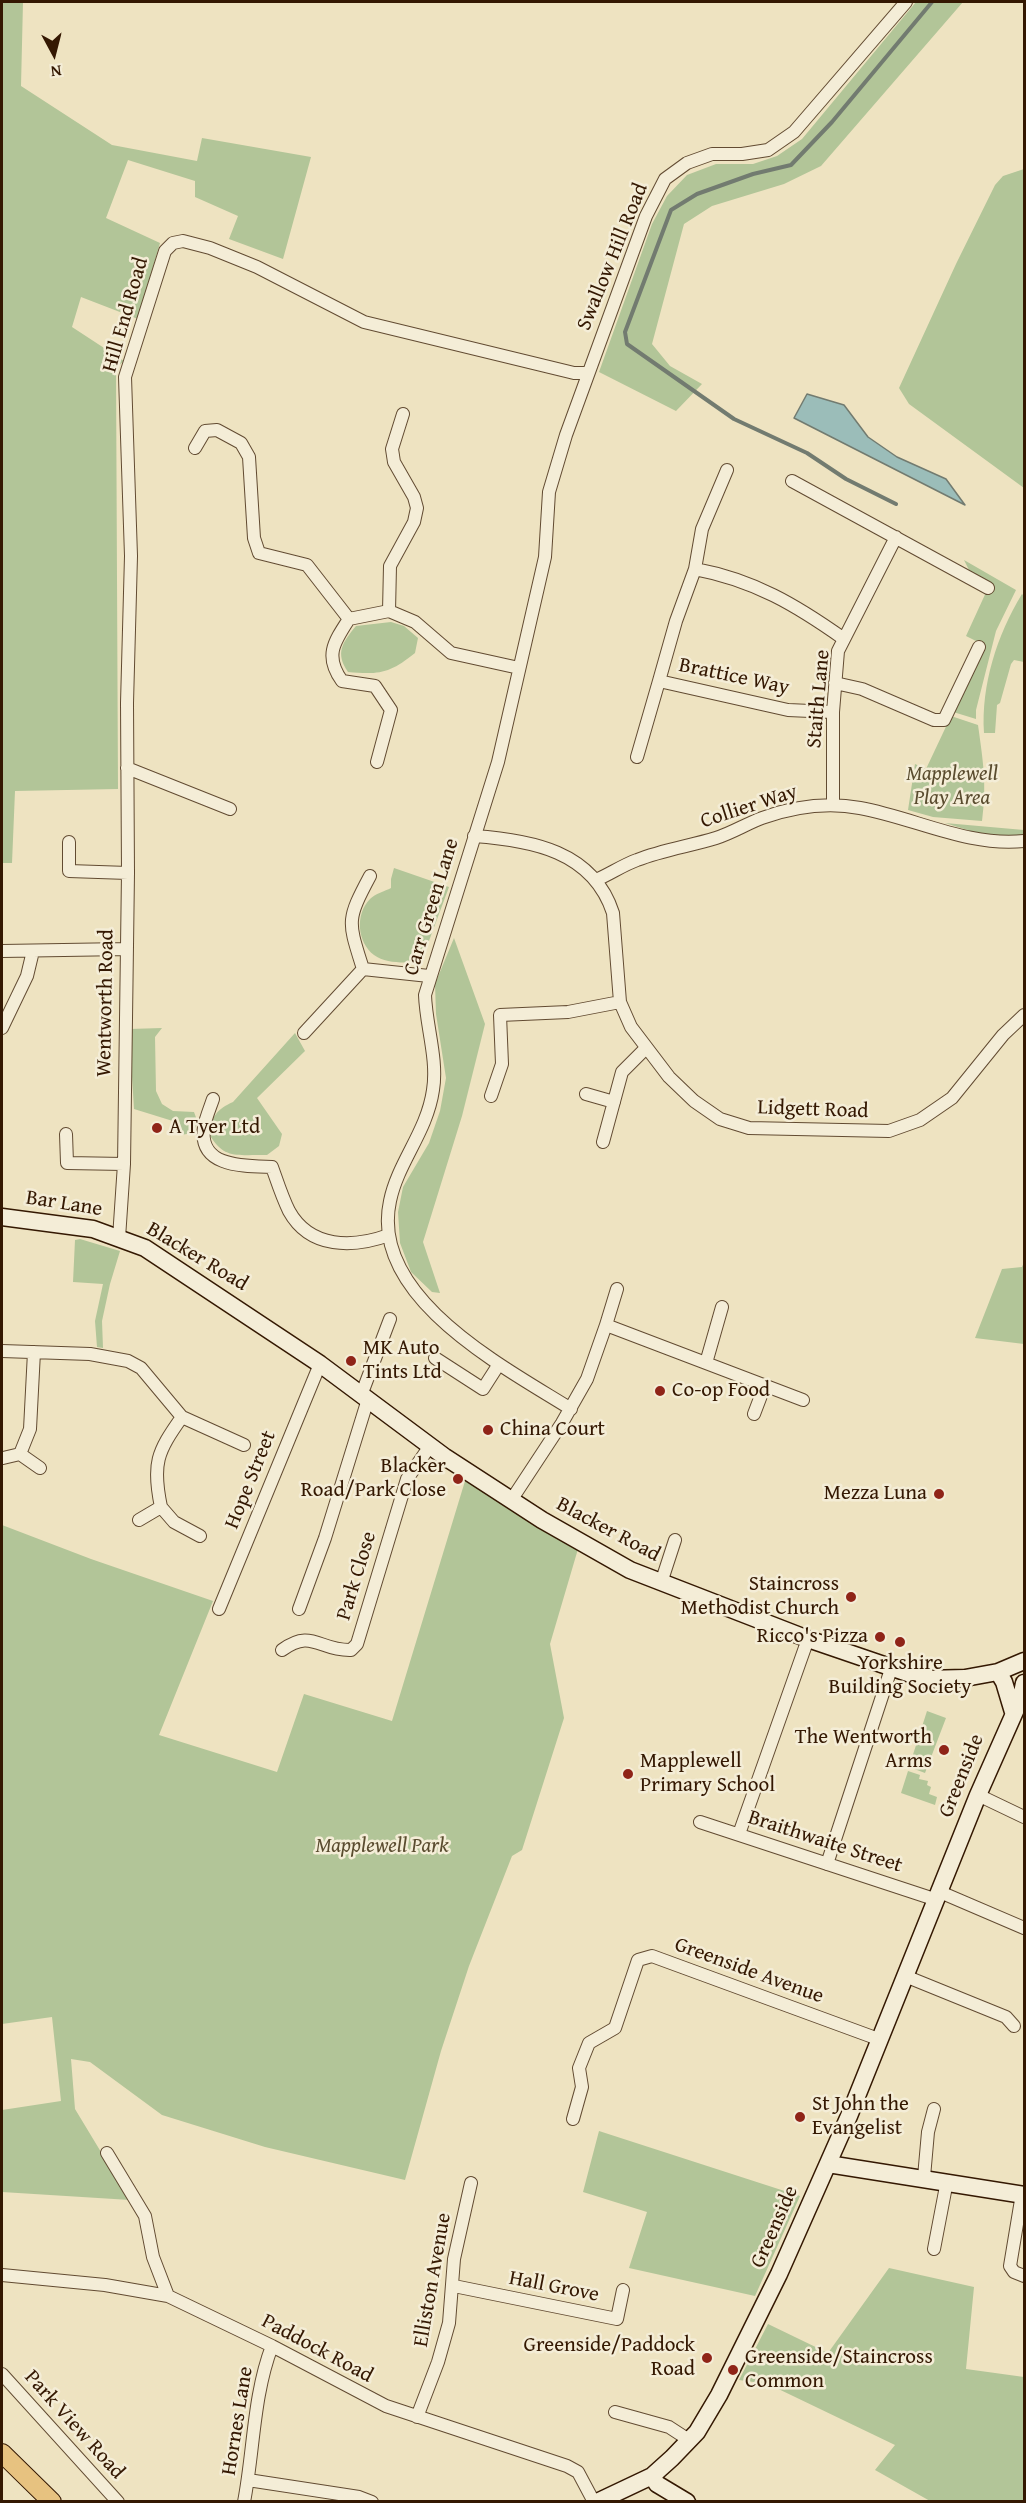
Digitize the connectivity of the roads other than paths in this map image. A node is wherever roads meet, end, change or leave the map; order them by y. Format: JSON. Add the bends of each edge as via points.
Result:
{"nodes":[{"id":1,"x":906,"y":2,"type":"edge"},
{"id":2,"x":587,"y":373,"type":"junction"},
{"id":3,"x":403,"y":414,"type":"dead end"},
{"id":4,"x":195,"y":448,"type":"dead end"},
{"id":5,"x":727,"y":470,"type":"dead end"},
{"id":6,"x":792,"y":480,"type":"dead end"},
{"id":7,"x":896,"y":537,"type":"junction"},
{"id":8,"x":695,"y":569,"type":"junction"},
{"id":9,"x":988,"y":588,"type":"dead end"},
{"id":10,"x":389,"y":611,"type":"junction"},
{"id":11,"x":349,"y":619,"type":"junction"},
{"id":12,"x":844,"y":639,"type":"junction"},
{"id":13,"x":979,"y":647,"type":"dead end"},
{"id":14,"x":519,"y":668,"type":"junction"},
{"id":15,"x":659,"y":681,"type":"junction"},
{"id":16,"x":835,"y":683,"type":"junction"},
{"id":17,"x":833,"y":712,"type":"junction"},
{"id":18,"x":637,"y":756,"type":"dead end"},
{"id":19,"x":377,"y":762,"type":"dead end"},
{"id":20,"x":127,"y":768,"type":"junction"},
{"id":21,"x":833,"y":805,"type":"junction"},
{"id":22,"x":230,"y":809,"type":"dead end"},
{"id":23,"x":474,"y":836,"type":"junction"},
{"id":24,"x":1024,"y":841,"type":"edge"},
{"id":25,"x":69,"y":842,"type":"dead end"},
{"id":26,"x":128,"y":873,"type":"junction"},
{"id":27,"x":370,"y":876,"type":"dead end"},
{"id":28,"x":596,"y":880,"type":"junction"},
{"id":29,"x":125,"y":949,"type":"junction"},
{"id":30,"x":2,"y":951,"type":"edge"},
{"id":31,"x":33,"y":951,"type":"junction"},
{"id":32,"x":363,"y":969,"type":"junction"},
{"id":33,"x":429,"y":976,"type":"junction"},
{"id":34,"x":621,"y":1002,"type":"junction"},
{"id":35,"x":1024,"y":1015,"type":"edge"},
{"id":36,"x":2,"y":1028,"type":"edge"},
{"id":37,"x":304,"y":1033,"type":"dead end"},
{"id":38,"x":646,"y":1048,"type":"junction"},
{"id":39,"x":586,"y":1094,"type":"dead end"},
{"id":40,"x":491,"y":1096,"type":"dead end"},
{"id":41,"x":213,"y":1099,"type":"dead end"},
{"id":42,"x":614,"y":1102,"type":"junction"},
{"id":43,"x":66,"y":1134,"type":"dead end"},
{"id":44,"x":603,"y":1142,"type":"dead end"},
{"id":45,"x":124,"y":1164,"type":"junction"},
{"id":46,"x":2,"y":1218,"type":"edge"},
{"id":47,"x":389,"y":1235,"type":"junction"},
{"id":48,"x":119,"y":1238,"type":"junction"},
{"id":49,"x":617,"y":1289,"type":"dead end"},
{"id":50,"x":722,"y":1307,"type":"dead end"},
{"id":51,"x":390,"y":1319,"type":"dead end"},
{"id":52,"x":606,"y":1325,"type":"junction"},
{"id":53,"x":2,"y":1351,"type":"edge"},
{"id":54,"x":34,"y":1352,"type":"junction"},
{"id":55,"x":435,"y":1358,"type":"dead end"},
{"id":56,"x":706,"y":1362,"type":"junction"},
{"id":57,"x":320,"y":1364,"type":"junction"},
{"id":58,"x":499,"y":1364,"type":"junction"},
{"id":59,"x":765,"y":1386,"type":"junction"},
{"id":60,"x":365,"y":1396,"type":"junction"},
{"id":61,"x":803,"y":1400,"type":"dead end"},
{"id":62,"x":571,"y":1409,"type":"junction"},
{"id":63,"x":754,"y":1414,"type":"dead end"},
{"id":64,"x":182,"y":1417,"type":"junction"},
{"id":65,"x":244,"y":1445,"type":"dead end"},
{"id":66,"x":430,"y":1446,"type":"junction"},
{"id":67,"x":20,"y":1454,"type":"junction"},
{"id":68,"x":3,"y":1458,"type":"edge"},
{"id":69,"x":40,"y":1468,"type":"dead end"},
{"id":70,"x":512,"y":1499,"type":"junction"},
{"id":71,"x":161,"y":1508,"type":"junction"},
{"id":72,"x":139,"y":1520,"type":"dead end"},
{"id":73,"x":200,"y":1536,"type":"dead end"},
{"id":74,"x":675,"y":1540,"type":"dead end"},
{"id":75,"x":661,"y":1583,"type":"junction"},
{"id":76,"x":299,"y":1608,"type":"dead end"},
{"id":77,"x":219,"y":1610,"type":"dead end"},
{"id":78,"x":808,"y":1639,"type":"junction"},
{"id":79,"x":282,"y":1650,"type":"dead end"},
{"id":80,"x":1024,"y":1661,"type":"edge"},
{"id":81,"x":891,"y":1669,"type":"junction"},
{"id":82,"x":998,"y":1672,"type":"junction"},
{"id":83,"x":1024,"y":1683,"type":"edge"},
{"id":84,"x":1016,"y":1717,"type":"edge"},
{"id":85,"x":978,"y":1796,"type":"junction"},
{"id":86,"x":1024,"y":1817,"type":"edge"},
{"id":87,"x":700,"y":1822,"type":"dead end"},
{"id":88,"x":739,"y":1834,"type":"junction"},
{"id":89,"x":827,"y":1863,"type":"junction"},
{"id":90,"x":938,"y":1896,"type":"junction"},
{"id":91,"x":1024,"y":1929,"type":"edge"},
{"id":92,"x":905,"y":1976,"type":"junction"},
{"id":93,"x":1014,"y":2026,"type":"dead end"},
{"id":94,"x":881,"y":2040,"type":"junction"},
{"id":95,"x":934,"y":2109,"type":"dead end"},
{"id":96,"x":573,"y":2119,"type":"dead end"},
{"id":97,"x":107,"y":2153,"type":"dead end"},
{"id":98,"x":828,"y":2164,"type":"junction"},
{"id":99,"x":924,"y":2177,"type":"junction"},
{"id":100,"x":947,"y":2181,"type":"junction"},
{"id":101,"x":471,"y":2183,"type":"dead end"},
{"id":102,"x":1023,"y":2194,"type":"edge"},
{"id":103,"x":934,"y":2249,"type":"dead end"},
{"id":104,"x":2,"y":2275,"type":"edge"},
{"id":105,"x":1024,"y":2276,"type":"edge"},
{"id":106,"x":454,"y":2286,"type":"junction"},
{"id":107,"x":623,"y":2290,"type":"dead end"},
{"id":108,"x":168,"y":2296,"type":"junction"},
{"id":109,"x":272,"y":2346,"type":"junction"},
{"id":110,"x":2,"y":2374,"type":"edge"},
{"id":111,"x":615,"y":2412,"type":"dead end"},
{"id":112,"x":417,"y":2417,"type":"junction"},
{"id":113,"x":689,"y":2440,"type":"junction"},
{"id":114,"x":2,"y":2453,"type":"edge"},
{"id":115,"x":652,"y":2476,"type":"junction"},
{"id":116,"x":248,"y":2480,"type":"junction"},
{"id":117,"x":52,"y":2502,"type":"edge"},
{"id":118,"x":118,"y":2502,"type":"edge"},
{"id":119,"x":244,"y":2502,"type":"edge"},
{"id":120,"x":372,"y":2502,"type":"edge"},
{"id":121,"x":596,"y":2502,"type":"edge"},
{"id":122,"x":687,"y":2502,"type":"edge"}],
"edges":[{"from":1,"to":2,"type":"street","name":"Swallow Hill Road","via":[[794,132],[768,150],[712,154],[687,163],[665,179],[646,216]]},
{"from":2,"to":14,"type":"street","name":"Carr Green Lane","via":[[549,492],[545,557]]},
{"from":2,"to":20,"type":"street","name":"Hill End Road","via":[[364,322],[257,267],[210,248],[183,241],[173,243],[165,251],[124,377],[131,556]]},
{"from":3,"to":10,"type":"street","via":[[392,449],[394,462],[417,508],[414,522],[390,566]]},
{"from":4,"to":11,"type":"street","via":[[205,431],[217,430],[241,443],[249,457],[254,538],[259,554],[307,565]]},
{"from":5,"to":8,"type":"street","name":"Brattice Way","via":[[702,530]]},
{"from":6,"to":7,"type":"street"},
{"from":7,"to":9,"type":"street"},
{"from":7,"to":12,"type":"street","name":"Staith Lane"},
{"from":8,"to":12,"type":"street","via":[[753,585],[804,610]]},
{"from":8,"to":15,"type":"street","name":"Brattice Way"},
{"from":10,"to":11,"type":"street"},
{"from":10,"to":14,"type":"street","via":[[415,622],[452,653]]},
{"from":11,"to":19,"type":"street","via":[[331,655],[334,670],[342,681],[375,686],[391,710]]},
{"from":12,"to":16,"type":"street","name":"Staith Lane","via":[[838,651]]},
{"from":13,"to":16,"type":"street","via":[[944,720],[934,720],[862,689]]},
{"from":14,"to":23,"type":"street","name":"Carr Green Lane","via":[[498,762]]},
{"from":15,"to":17,"type":"street","name":"Brattice Way","via":[[788,710]]},
{"from":15,"to":18,"type":"street"},
{"from":16,"to":17,"type":"street","name":"Staith Lane"},
{"from":17,"to":21,"type":"street","name":"Staith Lane"},
{"from":20,"to":22,"type":"street"},
{"from":20,"to":26,"type":"street","name":"Wentworth Road"},
{"from":21,"to":24,"type":"street","name":"Collier Way","via":[[879,812],[987,842]]},
{"from":21,"to":28,"type":"street","name":"Collier Way","via":[[791,809],[690,847],[636,860]]},
{"from":23,"to":28,"type":"street","name":"Lidgett Road","via":[[525,841],[578,863]]},
{"from":23,"to":33,"type":"street","name":"Carr Green Lane"},
{"from":25,"to":26,"type":"street","via":[[69,871]]},
{"from":26,"to":29,"type":"street","name":"Wentworth Road"},
{"from":27,"to":32,"type":"street","via":[[352,910],[351,931]]},
{"from":28,"to":34,"type":"street","name":"Lidgett Road","via":[[613,913]]},
{"from":29,"to":31,"type":"street"},
{"from":29,"to":45,"type":"street","name":"Wentworth Road"},
{"from":30,"to":31,"type":"street"},
{"from":31,"to":36,"type":"street","via":[[27,976]]},
{"from":32,"to":33,"type":"street"},
{"from":32,"to":37,"type":"street"},
{"from":33,"to":47,"type":"street","name":"Carr Green Lane","via":[[424,995],[433,1089],[429,1111],[393,1189]]},
{"from":34,"to":38,"type":"street","name":"Lidgett Road","via":[[631,1027]]},
{"from":34,"to":40,"type":"street","via":[[568,1012],[500,1015],[502,1064]]},
{"from":35,"to":38,"type":"street","name":"Lidgett Road","via":[[996,1042],[952,1098],[920,1120],[889,1131],[749,1128],[720,1119],[694,1101]]},
{"from":38,"to":42,"type":"street","via":[[622,1072]]},
{"from":39,"to":42,"type":"street"},
{"from":41,"to":47,"type":"street","via":[[204,1128],[211,1152],[231,1165],[272,1167],[289,1210],[308,1232],[332,1243],[348,1245]]},
{"from":42,"to":44,"type":"street"},
{"from":43,"to":45,"type":"street","via":[[67,1162]]},
{"from":45,"to":48,"type":"street","name":"Wentworth Road"},
{"from":46,"to":48,"type":"main road","name":"Bar Lane","via":[[93,1229]]},
{"from":47,"to":58,"type":"street","name":"Carr Green Lane","via":[[404,1277],[427,1306]]},
{"from":48,"to":57,"type":"main road","name":"Blacker Road","via":[[160,1257]]},
{"from":49,"to":52,"type":"street"},
{"from":50,"to":56,"type":"street"},
{"from":51,"to":60,"type":"street"},
{"from":52,"to":56,"type":"street"},
{"from":52,"to":62,"type":"street","via":[[588,1379]]},
{"from":53,"to":54,"type":"street"},
{"from":54,"to":64,"type":"street","via":[[90,1354],[128,1361],[141,1368]]},
{"from":54,"to":67,"type":"street","via":[[30,1429]]},
{"from":55,"to":58,"type":"street","via":[[483,1389]]},
{"from":56,"to":59,"type":"street"},
{"from":57,"to":60,"type":"main road","name":"Blacker Road"},
{"from":57,"to":77,"type":"street","name":"Hope Street"},
{"from":58,"to":62,"type":"street","name":"Carr Green Lane"},
{"from":59,"to":61,"type":"street"},
{"from":59,"to":63,"type":"street"},
{"from":60,"to":66,"type":"main road","name":"Blacker Road"},
{"from":60,"to":76,"type":"street","via":[[332,1517]]},
{"from":62,"to":70,"type":"street"},
{"from":64,"to":65,"type":"street"},
{"from":64,"to":71,"type":"street","via":[[160,1450],[157,1489]]},
{"from":66,"to":70,"type":"main road","name":"Blacker Road"},
{"from":66,"to":79,"type":"street","name":"Park Close","via":[[406,1479],[357,1644],[351,1650],[343,1650],[306,1639],[296,1640]]},
{"from":67,"to":68,"type":"street"},
{"from":67,"to":69,"type":"street"},
{"from":70,"to":75,"type":"main road","name":"Blacker Road","via":[[601,1555]]},
{"from":71,"to":72,"type":"street"},
{"from":71,"to":73,"type":"street","via":[[174,1522]]},
{"from":74,"to":75,"type":"street"},
{"from":75,"to":78,"type":"main road","name":"Blacker Road"},
{"from":78,"to":81,"type":"main road","name":"Blacker Road"},
{"from":78,"to":88,"type":"street"},
{"from":80,"to":82,"type":"main road","name":"Blacker Road"},
{"from":81,"to":82,"type":"main road","name":"Blacker Road","via":[[944,1680]]},
{"from":81,"to":89,"type":"street"},
{"from":82,"to":84,"type":"main road"},
{"from":83,"to":84,"type":"main road","name":"Greenside"},
{"from":84,"to":85,"type":"main road","name":"Greenside"},
{"from":85,"to":86,"type":"street"},
{"from":85,"to":90,"type":"main road","name":"Greenside"},
{"from":87,"to":88,"type":"street","name":"Braithwaite Street"},
{"from":88,"to":89,"type":"street","name":"Braithwaite Street"},
{"from":89,"to":90,"type":"street","name":"Braithwaite Street"},
{"from":90,"to":91,"type":"street"},
{"from":90,"to":92,"type":"main road","name":"Greenside"},
{"from":92,"to":93,"type":"street","via":[[1006,2017]]},
{"from":92,"to":94,"type":"main road","name":"Greenside"},
{"from":94,"to":96,"type":"street","name":"Greenside Avenue","via":[[652,1956],[638,1960],[615,2028],[589,2043],[579,2068],[582,2087]]},
{"from":94,"to":98,"type":"main road","name":"Greenside"},
{"from":95,"to":99,"type":"street"},
{"from":97,"to":108,"type":"street","via":[[145,2216],[153,2258]]},
{"from":98,"to":99,"type":"main road"},
{"from":98,"to":113,"type":"main road","name":"Greenside","via":[[735,2364],[707,2417]]},
{"from":99,"to":100,"type":"main road"},
{"from":100,"to":102,"type":"main road"},
{"from":100,"to":103,"type":"street"},
{"from":101,"to":106,"type":"street","name":"Elliston Avenue","via":[[454,2259]]},
{"from":102,"to":105,"type":"street","via":[[1010,2266]]},
{"from":104,"to":108,"type":"street","name":"Paddock Road","via":[[116,2286]]},
{"from":106,"to":107,"type":"street","name":"Hall Grove","via":[[617,2319]]},
{"from":106,"to":112,"type":"street","name":"Elliston Avenue","via":[[449,2324]]},
{"from":108,"to":109,"type":"street","name":"Paddock Road"},
{"from":109,"to":112,"type":"street","name":"Paddock Road","via":[[386,2406]]},
{"from":109,"to":116,"type":"street","name":"Hornes Lane","via":[[258,2396]]},
{"from":110,"to":118,"type":"street","name":"Park View Road"},
{"from":111,"to":113,"type":"street","via":[[669,2427]]},
{"from":112,"to":121,"type":"street","name":"Paddock Road","via":[[567,2466],[578,2472]]},
{"from":113,"to":115,"type":"main road","name":"Greenside"},
{"from":114,"to":117,"type":"main road"},
{"from":115,"to":121,"type":"main road","name":"Greenside"},
{"from":115,"to":122,"type":"main road","via":[[657,2484]]},
{"from":116,"to":119,"type":"street","name":"Hornes Lane"},
{"from":116,"to":120,"type":"street"}]}
